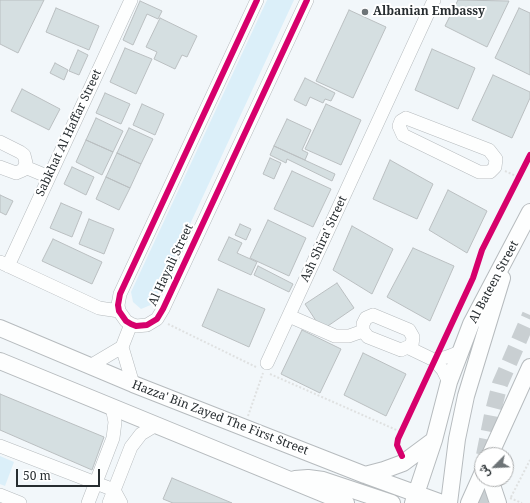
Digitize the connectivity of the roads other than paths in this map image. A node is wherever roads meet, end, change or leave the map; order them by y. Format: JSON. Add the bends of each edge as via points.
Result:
{"nodes":[{"id":1,"x":131,"y":0,"type":"edge"},
{"id":2,"x":258,"y":0,"type":"edge"},
{"id":3,"x":307,"y":0,"type":"edge"},
{"id":4,"x":434,"y":0,"type":"edge"},
{"id":5,"x":381,"y":115,"type":"junction"},
{"id":6,"x":399,"y":123,"type":"junction"},
{"id":7,"x":0,"y":142,"type":"edge"},
{"id":8,"x":25,"y":167,"type":"junction"},
{"id":9,"x":0,"y":168,"type":"edge"},
{"id":10,"x":48,"y":177,"type":"junction"},
{"id":11,"x":530,"y":212,"type":"edge"},
{"id":12,"x":512,"y":246,"type":"junction"},
{"id":13,"x":4,"y":264,"type":"edge"},
{"id":14,"x":119,"y":311,"type":"junction"},
{"id":15,"x":289,"y":316,"type":"junction"},
{"id":16,"x":131,"y":324,"type":"junction"},
{"id":17,"x":0,"y":328,"type":"edge"},
{"id":18,"x":363,"y":331,"type":"junction"},
{"id":19,"x":122,"y":347,"type":"junction"},
{"id":20,"x":409,"y":348,"type":"junction"},
{"id":21,"x":460,"y":352,"type":"junction"},
{"id":22,"x":434,"y":360,"type":"junction"},
{"id":23,"x":0,"y":361,"type":"edge"},
{"id":24,"x":90,"y":366,"type":"junction"},
{"id":25,"x":266,"y":367,"type":"road end"},
{"id":26,"x":530,"y":367,"type":"edge"},
{"id":27,"x":449,"y":382,"type":"junction"},
{"id":28,"x":133,"y":384,"type":"junction"},
{"id":29,"x":112,"y":407,"type":"junction"},
{"id":30,"x":156,"y":425,"type":"junction"},
{"id":31,"x":434,"y":440,"type":"junction"},
{"id":32,"x":0,"y":446,"type":"edge"},
{"id":33,"x":494,"y":447,"type":"edge"},
{"id":34,"x":365,"y":475,"type":"junction"},
{"id":35,"x":289,"y":480,"type":"junction"},
{"id":36,"x":96,"y":483,"type":"junction"},
{"id":37,"x":476,"y":487,"type":"edge"},
{"id":38,"x":495,"y":487,"type":"edge"},
{"id":39,"x":114,"y":490,"type":"junction"},
{"id":40,"x":0,"y":495,"type":"edge"},
{"id":41,"x":416,"y":500,"type":"edge"},
{"id":42,"x":504,"y":501,"type":"edge"},
{"id":43,"x":342,"y":502,"type":"edge"},
{"id":44,"x":20,"y":503,"type":"edge"},
{"id":45,"x":88,"y":503,"type":"edge"},
{"id":46,"x":109,"y":503,"type":"edge"},
{"id":47,"x":121,"y":503,"type":"edge"},
{"id":48,"x":392,"y":503,"type":"edge"},
{"id":49,"x":442,"y":503,"type":"edge"},
{"id":50,"x":449,"y":503,"type":"edge"},
{"id":51,"x":469,"y":503,"type":"edge"}],
"edges":[{"from":1,"to":10,"type":"street","name":"Sabkhat Al Haffar Street"},
{"from":2,"to":14,"type":"street","via":[[120,294]]},
{"from":3,"to":16,"type":"street","name":"Al Hayali Street","via":[[157,319],[142,326]]},
{"from":4,"to":5,"type":"street","name":"Ash Shira' Street"},
{"from":5,"to":6,"type":"street"},
{"from":5,"to":15,"type":"street","name":"Ash Shira' Street"},
{"from":6,"to":6,"type":"street","via":[[399,130],[403,135],[478,172],[490,172],[495,167],[496,160],[490,150],[410,118]]},
{"from":7,"to":8,"type":"street","via":[[24,155]]},
{"from":8,"to":9,"type":"street","via":[[16,173]]},
{"from":8,"to":10,"type":"street"},
{"from":10,"to":13,"type":"street","name":"Sabkhat Al Haffar Street"},
{"from":11,"to":12,"type":"main road","name":"Al Bateen Street"},
{"from":12,"to":21,"type":"main road","name":"Al Bateen Street","via":[[482,300]]},
{"from":12,"to":50,"type":"main road","via":[[468,388],[457,439]]},
{"from":13,"to":14,"type":"street","via":[[99,308]]},
{"from":14,"to":16,"type":"street"},
{"from":15,"to":18,"type":"street","via":[[335,336],[350,336]]},
{"from":15,"to":25,"type":"street","name":"Ash Shira' Street"},
{"from":16,"to":19,"type":"street"},
{"from":17,"to":24,"type":"main road","name":"Hazza' Bin Zayed The First Street"},
{"from":18,"to":20,"type":"street","via":[[368,337],[397,349]]},
{"from":18,"to":20,"type":"street","via":[[366,318],[376,316],[409,330],[413,337]]},
{"from":19,"to":24,"type":"street"},
{"from":19,"to":28,"type":"street"},
{"from":20,"to":22,"type":"street"},
{"from":21,"to":22,"type":"street"},
{"from":21,"to":27,"type":"main road","name":"Al Bateen Street"},
{"from":22,"to":27,"type":"street"},
{"from":23,"to":29,"type":"main road"},
{"from":24,"to":28,"type":"main road","name":"Hazza' Bin Zayed The First Street"},
{"from":26,"to":33,"type":"main road"},
{"from":27,"to":31,"type":"main road","name":"Al Bateen Street"},
{"from":28,"to":34,"type":"main road","name":"Hazza' Bin Zayed The First Street"},
{"from":29,"to":30,"type":"main road"},
{"from":29,"to":36,"type":"street","via":[[115,422],[113,438]]},
{"from":30,"to":35,"type":"main road"},
{"from":30,"to":39,"type":"street","via":[[141,434],[131,447]]},
{"from":31,"to":34,"type":"main road","via":[[403,463]]},
{"from":31,"to":41,"type":"main road","name":"Al Bateen Street"},
{"from":32,"to":36,"type":"street"},
{"from":34,"to":41,"type":"main road","name":"Hazza' Bin Zayed The First Street"},
{"from":35,"to":43,"type":"main road"},
{"from":35,"to":48,"type":"main road","via":[[323,480]]},
{"from":36,"to":39,"type":"street"},
{"from":36,"to":45,"type":"street"},
{"from":37,"to":51,"type":"main road"},
{"from":38,"to":42,"type":"main road"},
{"from":39,"to":46,"type":"street"},
{"from":39,"to":47,"type":"street"},
{"from":40,"to":44,"type":"street"},
{"from":41,"to":49,"type":"main road","name":"Hazza' Bin Zayed The First Street"}]}
